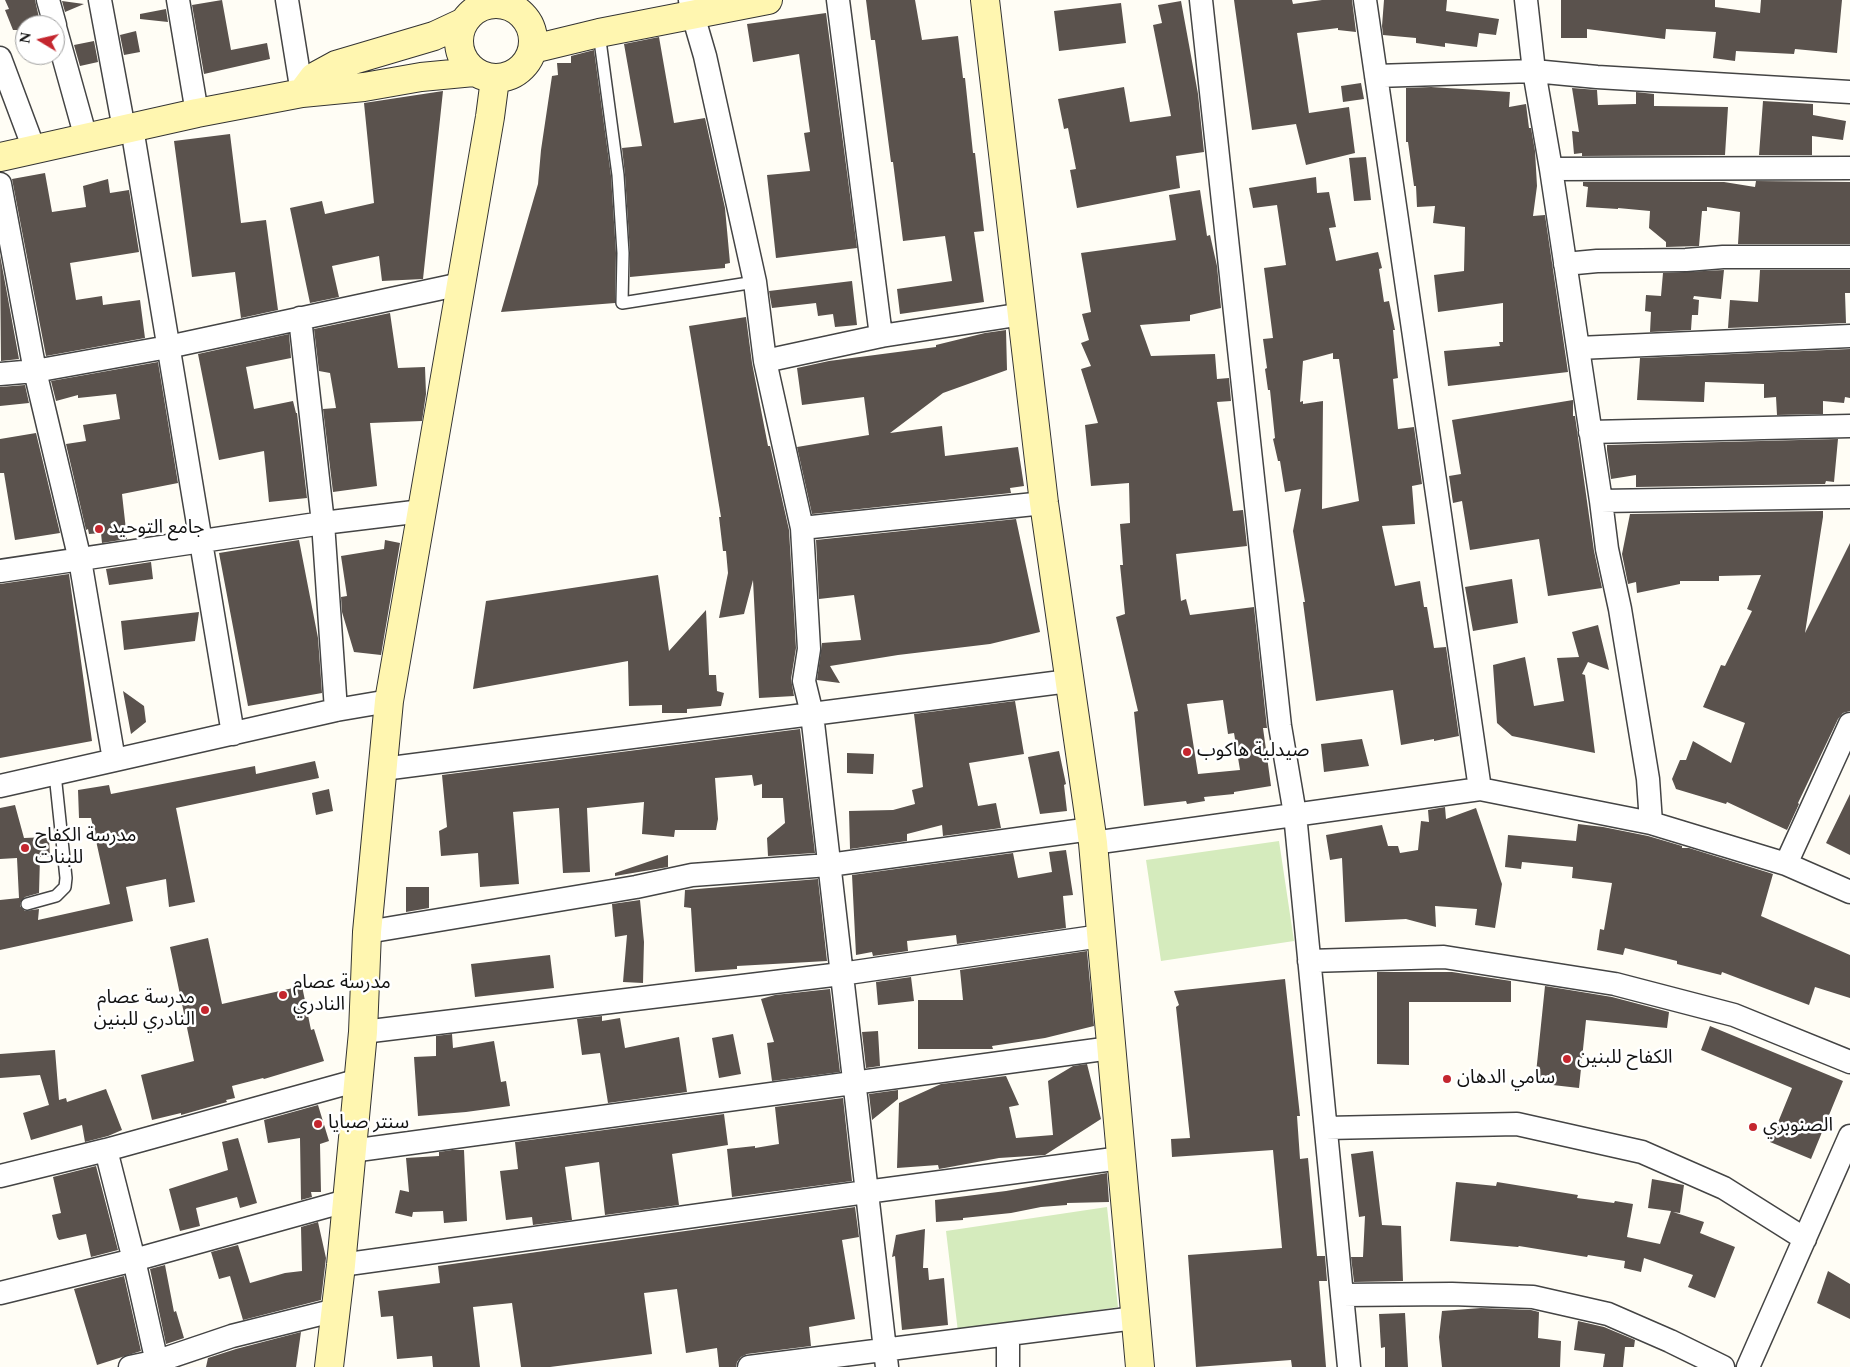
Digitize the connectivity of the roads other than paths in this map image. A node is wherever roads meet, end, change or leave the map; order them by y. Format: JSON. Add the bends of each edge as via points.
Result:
{"nodes":[{"id":1,"x":48,"y":0,"type":"edge"},
{"id":2,"x":100,"y":0,"type":"edge"},
{"id":3,"x":178,"y":0,"type":"edge"},
{"id":4,"x":287,"y":0,"type":"edge"},
{"id":5,"x":768,"y":0,"type":"edge"},
{"id":6,"x":838,"y":0,"type":"edge"},
{"id":7,"x":985,"y":0,"type":"edge"},
{"id":8,"x":1201,"y":0,"type":"edge"},
{"id":9,"x":1365,"y":0,"type":"edge"},
{"id":10,"x":1526,"y":0,"type":"edge"},
{"id":11,"x":500,"y":2,"type":"edge"},
{"id":12,"x":526,"y":8,"type":"edge"},
{"id":13,"x":691,"y":8,"type":"edge"},
{"id":14,"x":52,"y":15,"type":"edge"},
{"id":15,"x":464,"y":22,"type":"junction"},
{"id":16,"x":599,"y":33,"type":"junction"},
{"id":17,"x":532,"y":49,"type":"junction"},
{"id":18,"x":0,"y":58,"type":"edge"},
{"id":19,"x":65,"y":62,"type":"edge"},
{"id":20,"x":1534,"y":71,"type":"junction"},
{"id":21,"x":485,"y":75,"type":"junction"},
{"id":22,"x":1376,"y":76,"type":"junction"},
{"id":23,"x":1850,"y":92,"type":"edge"},
{"id":24,"x":302,"y":93,"type":"junction"},
{"id":25,"x":197,"y":113,"type":"junction"},
{"id":26,"x":128,"y":128,"type":"junction"},
{"id":27,"x":86,"y":138,"type":"junction"},
{"id":28,"x":34,"y":149,"type":"junction"},
{"id":29,"x":0,"y":157,"type":"edge"},
{"id":30,"x":1850,"y":168,"type":"edge"},
{"id":31,"x":1551,"y":169,"type":"junction"},
{"id":32,"x":0,"y":184,"type":"edge"},
{"id":33,"x":1850,"y":257,"type":"edge"},
{"id":34,"x":1565,"y":264,"type":"junction"},
{"id":35,"x":755,"y":282,"type":"junction"},
{"id":36,"x":461,"y":284,"type":"junction"},
{"id":37,"x":1023,"y":314,"type":"junction"},
{"id":38,"x":300,"y":318,"type":"junction"},
{"id":39,"x":881,"y":336,"type":"junction"},
{"id":40,"x":1850,"y":336,"type":"edge"},
{"id":41,"x":168,"y":346,"type":"junction"},
{"id":42,"x":1578,"y":348,"type":"junction"},
{"id":43,"x":765,"y":361,"type":"junction"},
{"id":44,"x":35,"y":371,"type":"junction"},
{"id":45,"x":0,"y":374,"type":"edge"},
{"id":46,"x":1850,"y":426,"type":"edge"},
{"id":47,"x":1590,"y":432,"type":"junction"},
{"id":48,"x":1850,"y":497,"type":"edge"},
{"id":49,"x":1602,"y":501,"type":"junction"},
{"id":50,"x":1044,"y":503,"type":"junction"},
{"id":51,"x":422,"y":511,"type":"junction"},
{"id":52,"x":323,"y":523,"type":"junction"},
{"id":53,"x":802,"y":528,"type":"junction"},
{"id":54,"x":201,"y":542,"type":"junction"},
{"id":55,"x":80,"y":560,"type":"junction"},
{"id":56,"x":0,"y":571,"type":"edge"},
{"id":57,"x":1069,"y":681,"type":"junction"},
{"id":58,"x":389,"y":701,"type":"junction"},
{"id":59,"x":336,"y":710,"type":"junction"},
{"id":60,"x":812,"y":714,"type":"junction"},
{"id":61,"x":1850,"y":724,"type":"edge"},
{"id":62,"x":233,"y":734,"type":"junction"},
{"id":63,"x":114,"y":760,"type":"junction"},
{"id":64,"x":383,"y":769,"type":"junction"},
{"id":65,"x":55,"y":774,"type":"junction"},
{"id":66,"x":0,"y":786,"type":"edge"},
{"id":67,"x":1480,"y":789,"type":"junction"},
{"id":68,"x":1295,"y":814,"type":"junction"},
{"id":69,"x":1651,"y":823,"type":"junction"},
{"id":70,"x":1092,"y":836,"type":"junction"},
{"id":71,"x":1786,"y":864,"type":"junction"},
{"id":72,"x":829,"y":865,"type":"junction"},
{"id":73,"x":1850,"y":892,"type":"edge"},
{"id":74,"x":27,"y":904,"type":"dead end"},
{"id":75,"x":366,"y":932,"type":"junction"},
{"id":76,"x":1101,"y":936,"type":"junction"},
{"id":77,"x":1310,"y":961,"type":"junction"},
{"id":78,"x":841,"y":974,"type":"junction"},
{"id":79,"x":364,"y":1032,"type":"junction"},
{"id":80,"x":1111,"y":1048,"type":"junction"},
{"id":81,"x":1850,"y":1062,"type":"edge"},
{"id":82,"x":359,"y":1080,"type":"junction"},
{"id":83,"x":854,"y":1084,"type":"junction"},
{"id":84,"x":1326,"y":1128,"type":"junction"},
{"id":85,"x":1850,"y":1136,"type":"edge"},
{"id":86,"x":106,"y":1150,"type":"junction"},
{"id":87,"x":351,"y":1151,"type":"junction"},
{"id":88,"x":1121,"y":1158,"type":"junction"},
{"id":89,"x":0,"y":1176,"type":"edge"},
{"id":90,"x":866,"y":1192,"type":"junction"},
{"id":91,"x":346,"y":1201,"type":"junction"},
{"id":92,"x":1805,"y":1239,"type":"junction"},
{"id":93,"x":134,"y":1260,"type":"junction"},
{"id":94,"x":341,"y":1265,"type":"junction"},
{"id":95,"x":0,"y":1293,"type":"edge"},
{"id":96,"x":1342,"y":1295,"type":"junction"},
{"id":97,"x":336,"y":1310,"type":"junction"},
{"id":98,"x":1135,"y":1318,"type":"junction"},
{"id":99,"x":1008,"y":1334,"type":"junction"},
{"id":100,"x":885,"y":1358,"type":"edge"},
{"id":101,"x":158,"y":1364,"type":"edge"},
{"id":102,"x":130,"y":1367,"type":"edge"},
{"id":103,"x":329,"y":1367,"type":"edge"},
{"id":104,"x":749,"y":1367,"type":"edge"},
{"id":105,"x":1008,"y":1367,"type":"edge"},
{"id":106,"x":1140,"y":1367,"type":"edge"},
{"id":107,"x":1349,"y":1367,"type":"edge"},
{"id":108,"x":1723,"y":1367,"type":"edge"},
{"id":109,"x":1748,"y":1367,"type":"edge"}],
"edges":[{"from":1,"to":14,"type":"street"},
{"from":2,"to":26,"type":"street"},
{"from":3,"to":25,"type":"street"},
{"from":4,"to":24,"type":"street"},
{"from":5,"to":13,"type":"main road"},
{"from":6,"to":39,"type":"street"},
{"from":7,"to":37,"type":"main road"},
{"from":8,"to":68,"type":"street","via":[[1280,726]]},
{"from":9,"to":22,"type":"street"},
{"from":10,"to":20,"type":"street"},
{"from":11,"to":12,"type":"main road","via":[[513,8]]},
{"from":11,"to":15,"type":"main road","via":[[474,11]]},
{"from":12,"to":17,"type":"main road"},
{"from":13,"to":16,"type":"main road"},
{"from":13,"to":35,"type":"street","via":[[706,56]]},
{"from":15,"to":21,"type":"main road","via":[[459,35],[459,49],[464,62]]},
{"from":15,"to":24,"type":"main road","via":[[434,36],[336,64],[314,77]]},
{"from":16,"to":17,"type":"main road"},
{"from":16,"to":35,"type":"lane","via":[[618,175],[623,252],[622,303]]},
{"from":17,"to":21,"type":"main road","via":[[528,61],[519,70],[508,76]]},
{"from":18,"to":28,"type":"street"},
{"from":19,"to":27,"type":"street"},
{"from":20,"to":22,"type":"street"},
{"from":20,"to":23,"type":"street"},
{"from":20,"to":31,"type":"street"},
{"from":21,"to":24,"type":"main road","via":[[421,77]]},
{"from":21,"to":36,"type":"main road","via":[[490,117]]},
{"from":22,"to":67,"type":"street"},
{"from":24,"to":25,"type":"main road"},
{"from":25,"to":26,"type":"main road"},
{"from":26,"to":27,"type":"main road"},
{"from":26,"to":41,"type":"street"},
{"from":27,"to":28,"type":"main road"},
{"from":28,"to":29,"type":"main road"},
{"from":30,"to":31,"type":"street"},
{"from":31,"to":34,"type":"street"},
{"from":32,"to":44,"type":"street"},
{"from":33,"to":34,"type":"street","via":[[1597,260]]},
{"from":34,"to":42,"type":"street"},
{"from":35,"to":43,"type":"street"},
{"from":36,"to":38,"type":"street"},
{"from":36,"to":51,"type":"main road"},
{"from":37,"to":39,"type":"street"},
{"from":37,"to":50,"type":"main road"},
{"from":38,"to":41,"type":"street"},
{"from":38,"to":52,"type":"street"},
{"from":39,"to":43,"type":"street"},
{"from":40,"to":42,"type":"street"},
{"from":41,"to":44,"type":"street"},
{"from":41,"to":54,"type":"street"},
{"from":42,"to":47,"type":"street"},
{"from":43,"to":53,"type":"street"},
{"from":44,"to":45,"type":"street"},
{"from":44,"to":55,"type":"street"},
{"from":46,"to":47,"type":"street"},
{"from":47,"to":49,"type":"street"},
{"from":48,"to":49,"type":"street"},
{"from":49,"to":69,"type":"street","via":[[1607,549],[1648,778]]},
{"from":50,"to":53,"type":"street"},
{"from":50,"to":57,"type":"main road"},
{"from":51,"to":52,"type":"street"},
{"from":51,"to":58,"type":"main road"},
{"from":52,"to":54,"type":"street"},
{"from":52,"to":59,"type":"street"},
{"from":53,"to":60,"type":"street","via":[[809,649],[804,681]]},
{"from":54,"to":55,"type":"street"},
{"from":54,"to":62,"type":"street"},
{"from":55,"to":56,"type":"street"},
{"from":55,"to":63,"type":"street"},
{"from":57,"to":60,"type":"street"},
{"from":57,"to":70,"type":"main road"},
{"from":58,"to":59,"type":"street"},
{"from":58,"to":64,"type":"main road"},
{"from":59,"to":62,"type":"street"},
{"from":60,"to":64,"type":"street"},
{"from":60,"to":72,"type":"street"},
{"from":61,"to":71,"type":"street"},
{"from":62,"to":63,"type":"street"},
{"from":63,"to":65,"type":"street"},
{"from":64,"to":75,"type":"main road"},
{"from":65,"to":66,"type":"street"},
{"from":65,"to":74,"type":"lane","via":[[65,887],[56,896]]},
{"from":67,"to":68,"type":"street"},
{"from":67,"to":69,"type":"street"},
{"from":68,"to":70,"type":"street"},
{"from":68,"to":77,"type":"street"},
{"from":69,"to":71,"type":"street"},
{"from":70,"to":72,"type":"street"},
{"from":70,"to":76,"type":"main road"},
{"from":71,"to":73,"type":"street"},
{"from":72,"to":75,"type":"street","via":[[692,875]]},
{"from":72,"to":78,"type":"street"},
{"from":75,"to":79,"type":"main road"},
{"from":76,"to":78,"type":"street"},
{"from":76,"to":80,"type":"main road"},
{"from":77,"to":81,"type":"street","via":[[1444,956],[1616,984],[1734,1015]]},
{"from":77,"to":84,"type":"street"},
{"from":78,"to":79,"type":"street"},
{"from":78,"to":83,"type":"street"},
{"from":79,"to":82,"type":"main road"},
{"from":80,"to":83,"type":"street"},
{"from":80,"to":88,"type":"main road"},
{"from":82,"to":86,"type":"street"},
{"from":82,"to":87,"type":"main road"},
{"from":83,"to":87,"type":"street"},
{"from":83,"to":90,"type":"street"},
{"from":84,"to":92,"type":"street","via":[[1516,1124],[1642,1152],[1724,1188]]},
{"from":84,"to":96,"type":"street"},
{"from":85,"to":92,"type":"street"},
{"from":86,"to":89,"type":"street"},
{"from":86,"to":93,"type":"street"},
{"from":87,"to":91,"type":"main road"},
{"from":88,"to":90,"type":"street"},
{"from":88,"to":98,"type":"main road"},
{"from":90,"to":94,"type":"street"},
{"from":90,"to":100,"type":"street"},
{"from":91,"to":93,"type":"street"},
{"from":91,"to":94,"type":"main road"},
{"from":92,"to":109,"type":"street"},
{"from":93,"to":95,"type":"street"},
{"from":93,"to":101,"type":"street"},
{"from":94,"to":97,"type":"main road"},
{"from":96,"to":107,"type":"street"},
{"from":96,"to":108,"type":"street","via":[[1534,1297],[1608,1314]]},
{"from":97,"to":101,"type":"street","via":[[232,1336]]},
{"from":97,"to":103,"type":"main road"},
{"from":98,"to":99,"type":"street"},
{"from":98,"to":106,"type":"main road"},
{"from":99,"to":100,"type":"street"},
{"from":99,"to":105,"type":"street"},
{"from":100,"to":104,"type":"street"},
{"from":101,"to":102,"type":"street"}]}
